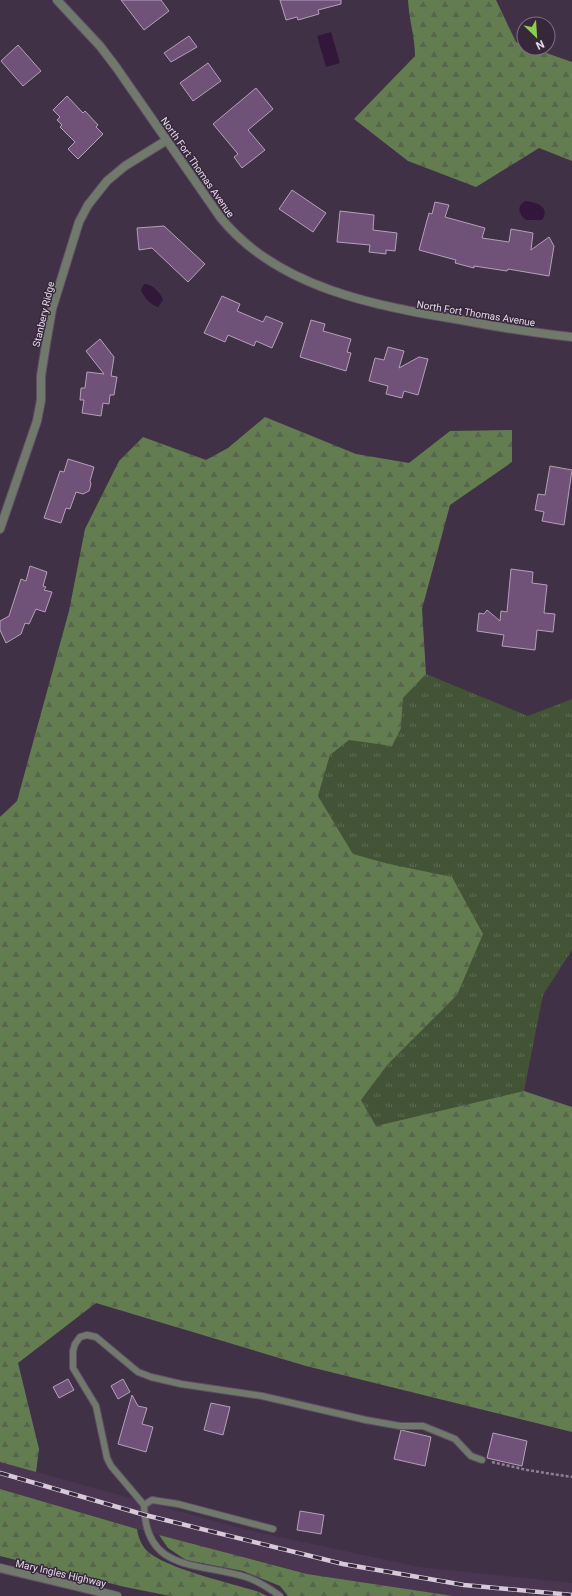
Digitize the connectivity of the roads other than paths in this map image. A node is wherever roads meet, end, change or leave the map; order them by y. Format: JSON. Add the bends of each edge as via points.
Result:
{"nodes":[{"id":1,"x":57,"y":0,"type":"edge"},
{"id":2,"x":167,"y":140,"type":"junction"},
{"id":3,"x":572,"y":337,"type":"edge"},
{"id":4,"x":0,"y":529,"type":"edge"},
{"id":5,"x":482,"y":1460,"type":"road end"},
{"id":6,"x":144,"y":1505,"type":"junction"},
{"id":7,"x":273,"y":1529,"type":"dead end"},
{"id":8,"x":0,"y":1568,"type":"edge"},
{"id":9,"x":117,"y":1596,"type":"edge"},
{"id":10,"x":280,"y":1596,"type":"edge"}],
"edges":[{"from":1,"to":2,"type":"street","name":"North Fort Thomas Avenue","via":[[100,46]]},
{"from":2,"to":3,"type":"street","name":"North Fort Thomas Avenue","via":[[209,203],[239,238],[273,262],[309,281],[351,298],[420,315]]},
{"from":2,"to":4,"type":"street","name":"Stanbery Ridge","via":[[125,166],[107,181],[88,205],[79,222],[52,309],[37,421]]},
{"from":5,"to":6,"type":"lane","via":[[470,1456],[455,1439],[423,1426],[400,1426],[366,1420],[262,1396],[151,1377],[138,1372],[96,1337],[80,1337],[73,1351],[73,1368],[96,1406],[107,1458]]},
{"from":6,"to":7,"type":"lane","via":[[152,1500],[178,1504]]},
{"from":6,"to":10,"type":"lane","via":[[148,1531],[155,1544],[167,1557],[184,1564],[246,1577],[267,1586]]},
{"from":8,"to":9,"type":"street","name":"Mary Ingles Highway"}]}
